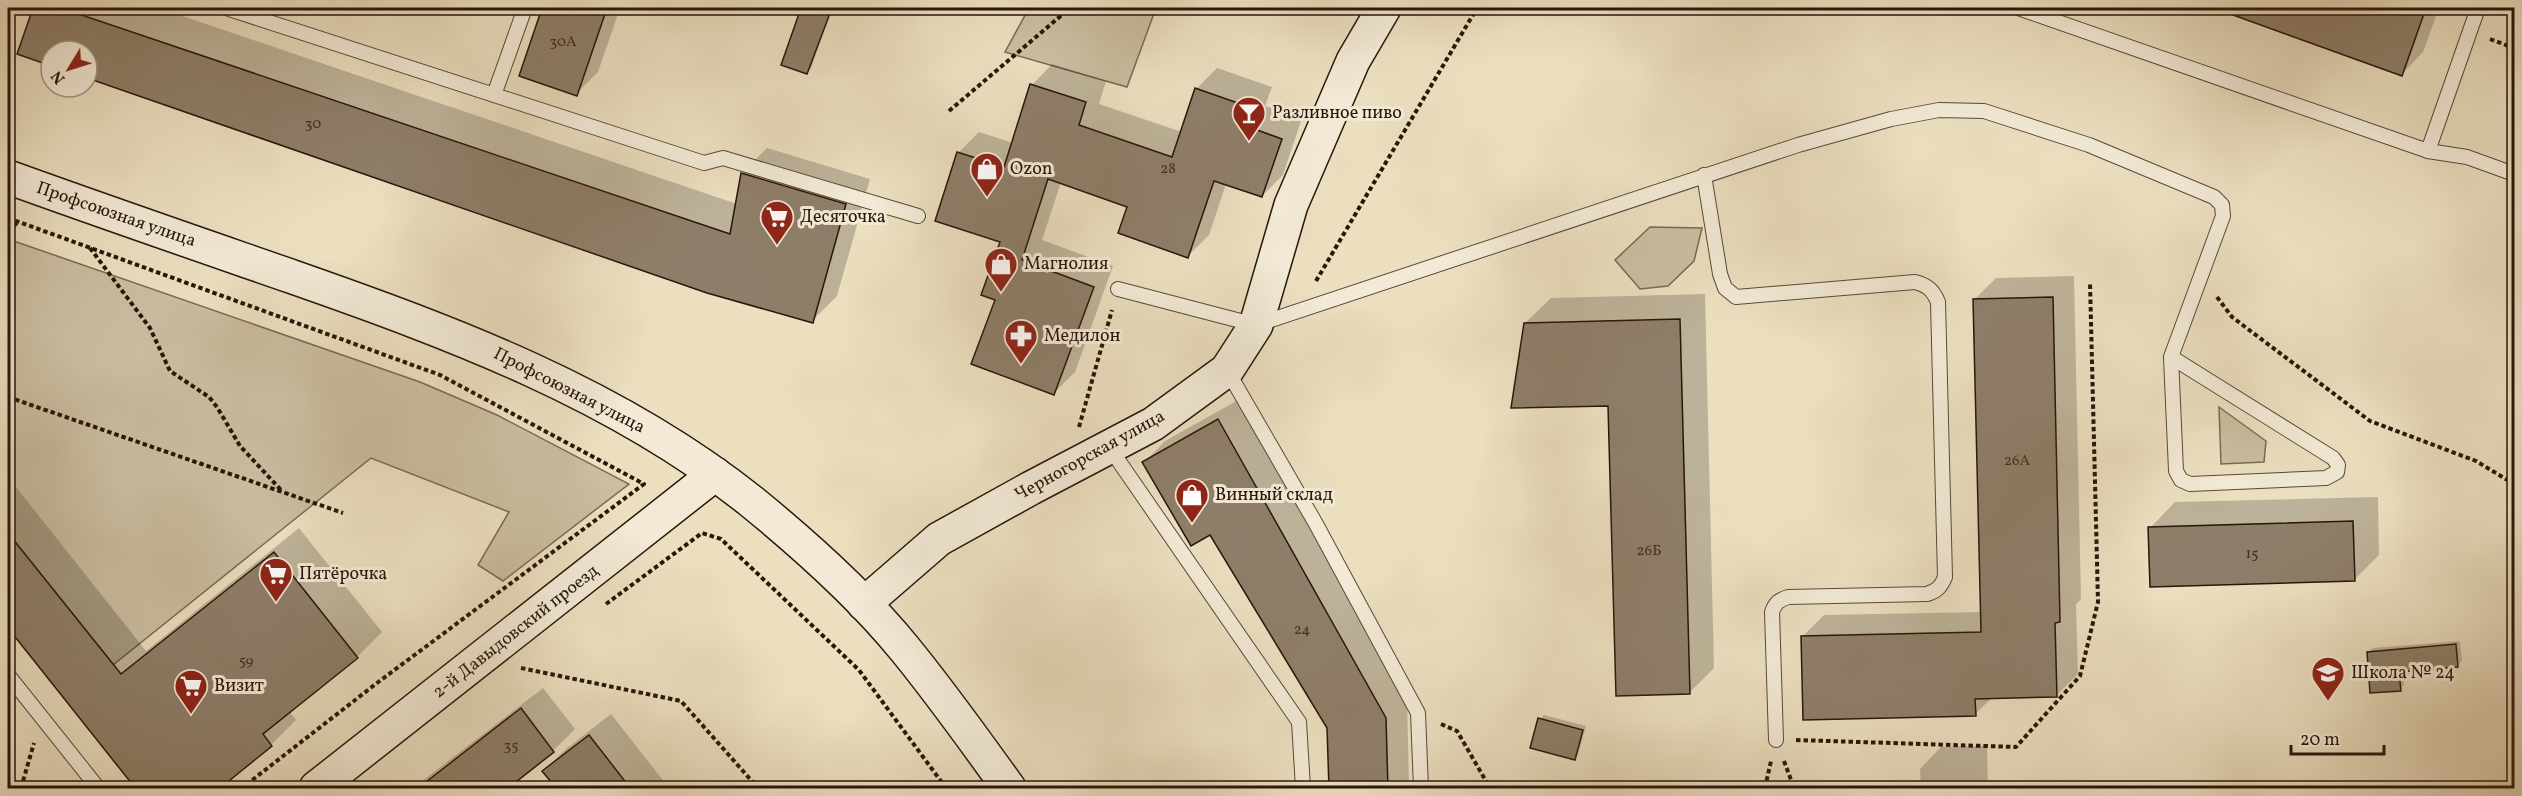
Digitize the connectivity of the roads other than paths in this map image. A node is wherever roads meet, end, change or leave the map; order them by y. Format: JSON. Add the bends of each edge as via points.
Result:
{"nodes":[{"id":1,"x":226,"y":8,"type":"edge"},
{"id":2,"x":525,"y":8,"type":"edge"},
{"id":3,"x":2018,"y":8,"type":"edge"},
{"id":4,"x":2478,"y":8,"type":"edge"},
{"id":5,"x":1379,"y":9,"type":"edge"},
{"id":6,"x":2046,"y":12,"type":"edge"},
{"id":7,"x":494,"y":95,"type":"junction"},
{"id":8,"x":2428,"y":151,"type":"junction"},
{"id":9,"x":2514,"y":174,"type":"edge"},
{"id":10,"x":1704,"y":175,"type":"junction"},
{"id":11,"x":8,"y":177,"type":"edge"},
{"id":12,"x":918,"y":216,"type":"dead end"},
{"id":13,"x":1118,"y":289,"type":"road end"},
{"id":14,"x":1256,"y":325,"type":"junction"},
{"id":15,"x":2171,"y":357,"type":"junction"},
{"id":16,"x":1227,"y":370,"type":"junction"},
{"id":17,"x":1109,"y":447,"type":"junction"},
{"id":18,"x":715,"y":474,"type":"junction"},
{"id":19,"x":864,"y":604,"type":"junction"},
{"id":20,"x":8,"y":675,"type":"edge"},
{"id":21,"x":1776,"y":740,"type":"road end"},
{"id":22,"x":98,"y":789,"type":"edge"},
{"id":23,"x":316,"y":789,"type":"edge"},
{"id":24,"x":1009,"y":789,"type":"edge"},
{"id":25,"x":1303,"y":789,"type":"edge"},
{"id":26,"x":1421,"y":789,"type":"edge"}],
"edges":[{"from":1,"to":7,"type":"lane"},
{"from":2,"to":7,"type":"lane"},
{"from":3,"to":6,"type":"lane"},
{"from":4,"to":8,"type":"lane"},
{"from":5,"to":14,"type":"street","name":"Черногорская улица","via":[[1291,205]]},
{"from":6,"to":8,"type":"lane"},
{"from":7,"to":12,"type":"lane","via":[[704,163],[723,158]]},
{"from":8,"to":9,"type":"lane","via":[[2467,157]]},
{"from":10,"to":14,"type":"lane"},
{"from":10,"to":15,"type":"lane","via":[[1891,119],[1939,110],[1984,111],[2089,144],[2214,197],[2222,205],[2223,216]]},
{"from":10,"to":21,"type":"lane","via":[[1720,274],[1725,288],[1736,297],[1914,282],[1934,292],[1938,302],[1945,577],[1942,585],[1927,594],[1780,599],[1772,612]]},
{"from":11,"to":18,"type":"street","name":"Профсоюзная улица","via":[[410,318],[490,351],[645,429]]},
{"from":13,"to":14,"type":"lane"},
{"from":14,"to":16,"type":"street","name":"Черногорская улица"},
{"from":15,"to":15,"type":"lane","via":[[2176,471],[2181,480],[2190,484],[2326,478],[2337,472],[2333,458]]},
{"from":16,"to":17,"type":"street","name":"Черногорская улица","via":[[1153,424]]},
{"from":16,"to":26,"type":"lane","via":[[1317,524],[1418,714]]},
{"from":17,"to":19,"type":"street","name":"Черногорская улица","via":[[939,539]]},
{"from":17,"to":25,"type":"lane","via":[[1299,722]]},
{"from":18,"to":19,"type":"street","name":"Профсоюзная улица","via":[[812,554]]},
{"from":18,"to":23,"type":"street","name":"2-й Давыдовский проезд"},
{"from":19,"to":24,"type":"street","name":"Профсоюзная улица","via":[[903,647]]},
{"from":20,"to":22,"type":"lane"}]}
